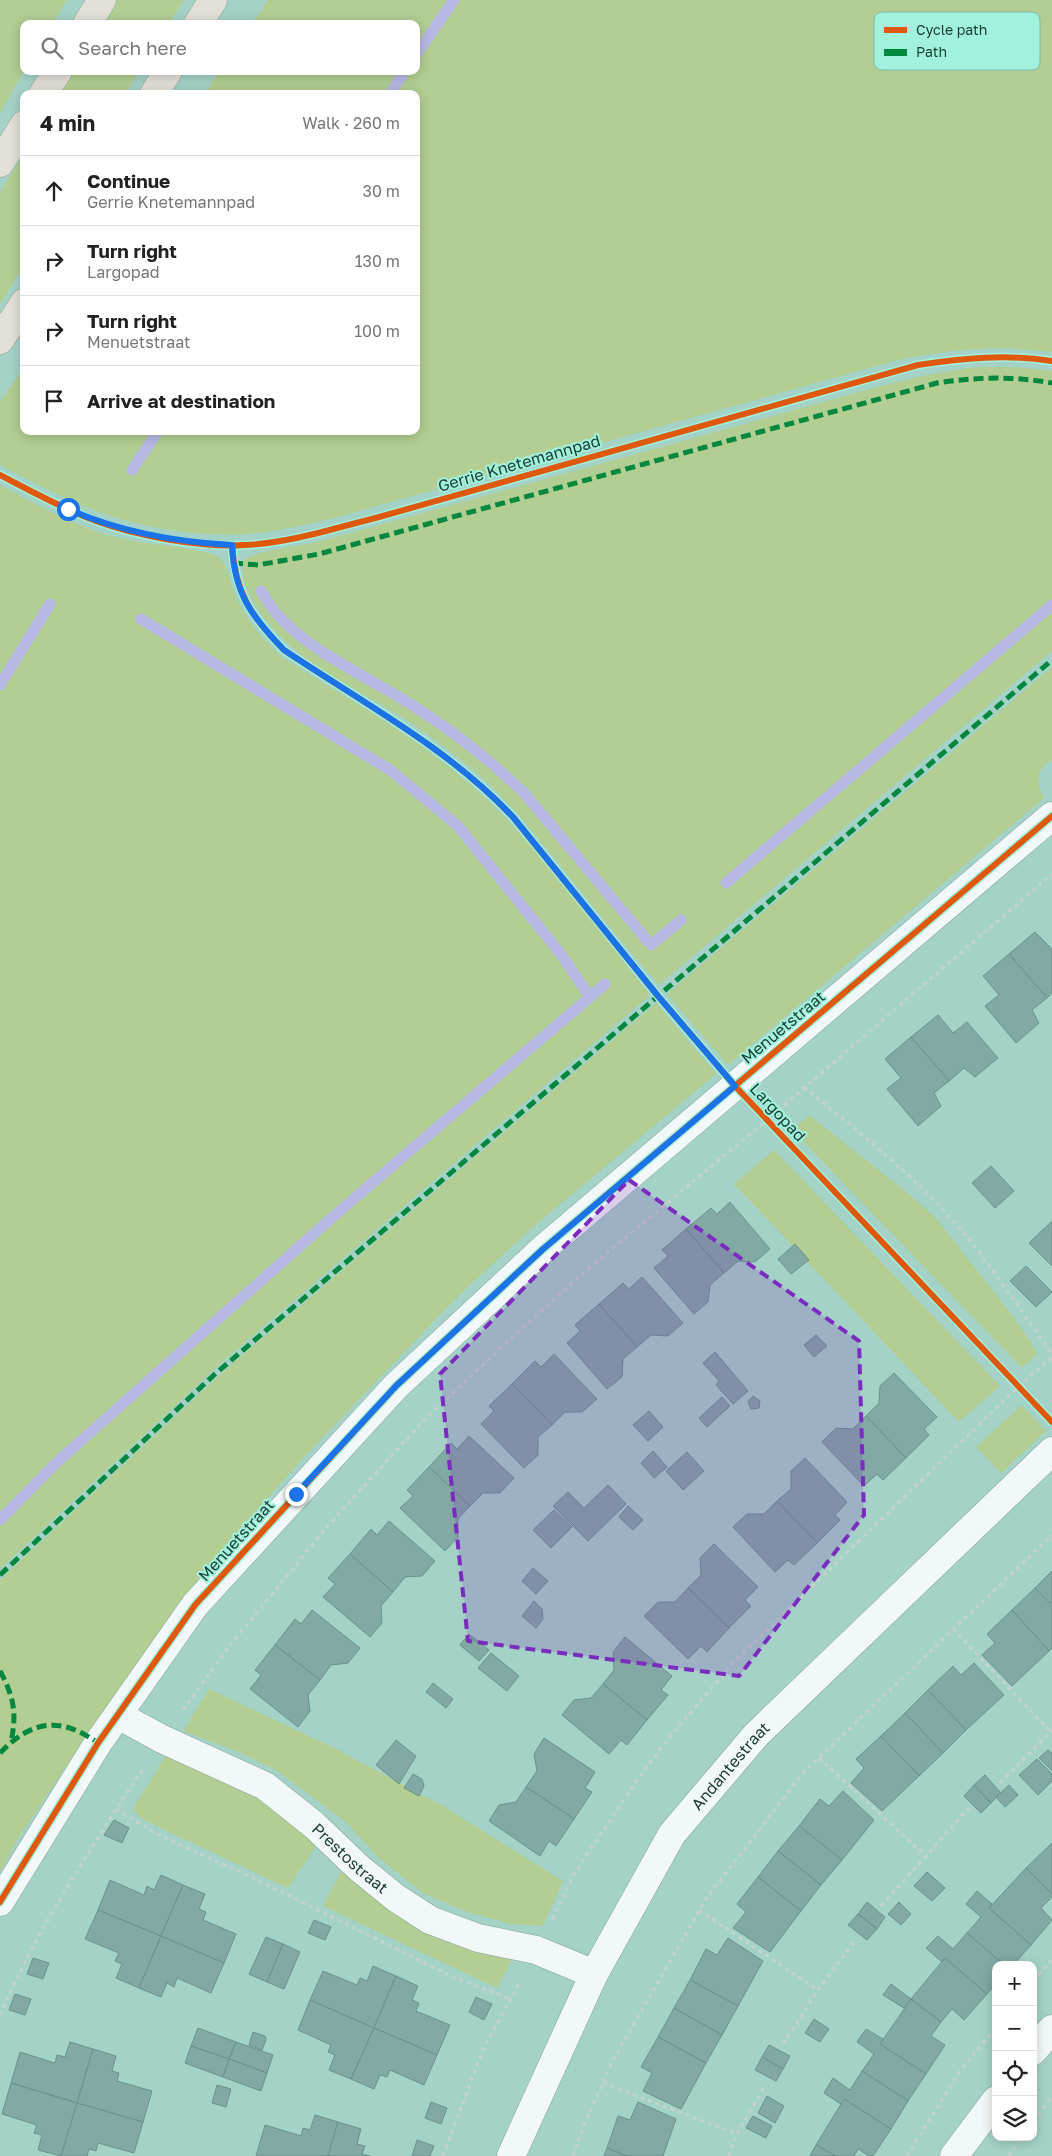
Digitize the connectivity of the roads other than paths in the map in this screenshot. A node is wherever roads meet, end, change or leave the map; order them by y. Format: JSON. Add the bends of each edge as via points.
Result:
{"nodes":[{"id":1,"x":102,"y":0,"type":"edge"},
{"id":2,"x":213,"y":0,"type":"edge"},
{"id":3,"x":90,"y":20,"type":"edge"},
{"id":4,"x":200,"y":20,"type":"edge"},
{"id":5,"x":56,"y":75,"type":"edge"},
{"id":6,"x":166,"y":75,"type":"edge"},
{"id":7,"x":46,"y":90,"type":"edge"},
{"id":8,"x":156,"y":90,"type":"edge"},
{"id":9,"x":20,"y":132,"type":"edge"},
{"id":10,"x":0,"y":164,"type":"edge"},
{"id":11,"x":20,"y":308,"type":"edge"},
{"id":12,"x":0,"y":340,"type":"edge"},
{"id":13,"x":1052,"y":816,"type":"edge"},
{"id":14,"x":1052,"y":1451,"type":"edge"},
{"id":15,"x":118,"y":1715,"type":"junction"},
{"id":16,"x":0,"y":1902,"type":"edge"},
{"id":17,"x":594,"y":1974,"type":"junction"},
{"id":18,"x":1052,"y":2029,"type":"edge"},
{"id":19,"x":1037,"y":2046,"type":"edge"},
{"id":20,"x":992,"y":2105,"type":"edge"},
{"id":21,"x":511,"y":2156,"type":"edge"},
{"id":22,"x":954,"y":2156,"type":"edge"}],
"edges":[{"from":1,"to":3,"type":"highway"},
{"from":2,"to":4,"type":"highway"},
{"from":5,"to":7,"type":"highway"},
{"from":6,"to":8,"type":"highway"},
{"from":9,"to":10,"type":"highway"},
{"from":11,"to":12,"type":"highway"},
{"from":13,"to":15,"type":"street","name":"Menuetstraat","via":[[542,1250],[396,1386],[195,1605]]},
{"from":14,"to":17,"type":"street","name":"Andantestraat","via":[[756,1734],[672,1834]]},
{"from":15,"to":16,"type":"street","name":"Menuetstraat"},
{"from":15,"to":17,"type":"street","name":"Prestostraat","via":[[162,1739],[266,1786],[359,1868],[430,1920],[478,1938],[536,1950]]},
{"from":17,"to":21,"type":"street","name":"Andantestraat"},
{"from":18,"to":19,"type":"street"},
{"from":20,"to":22,"type":"street"}]}
